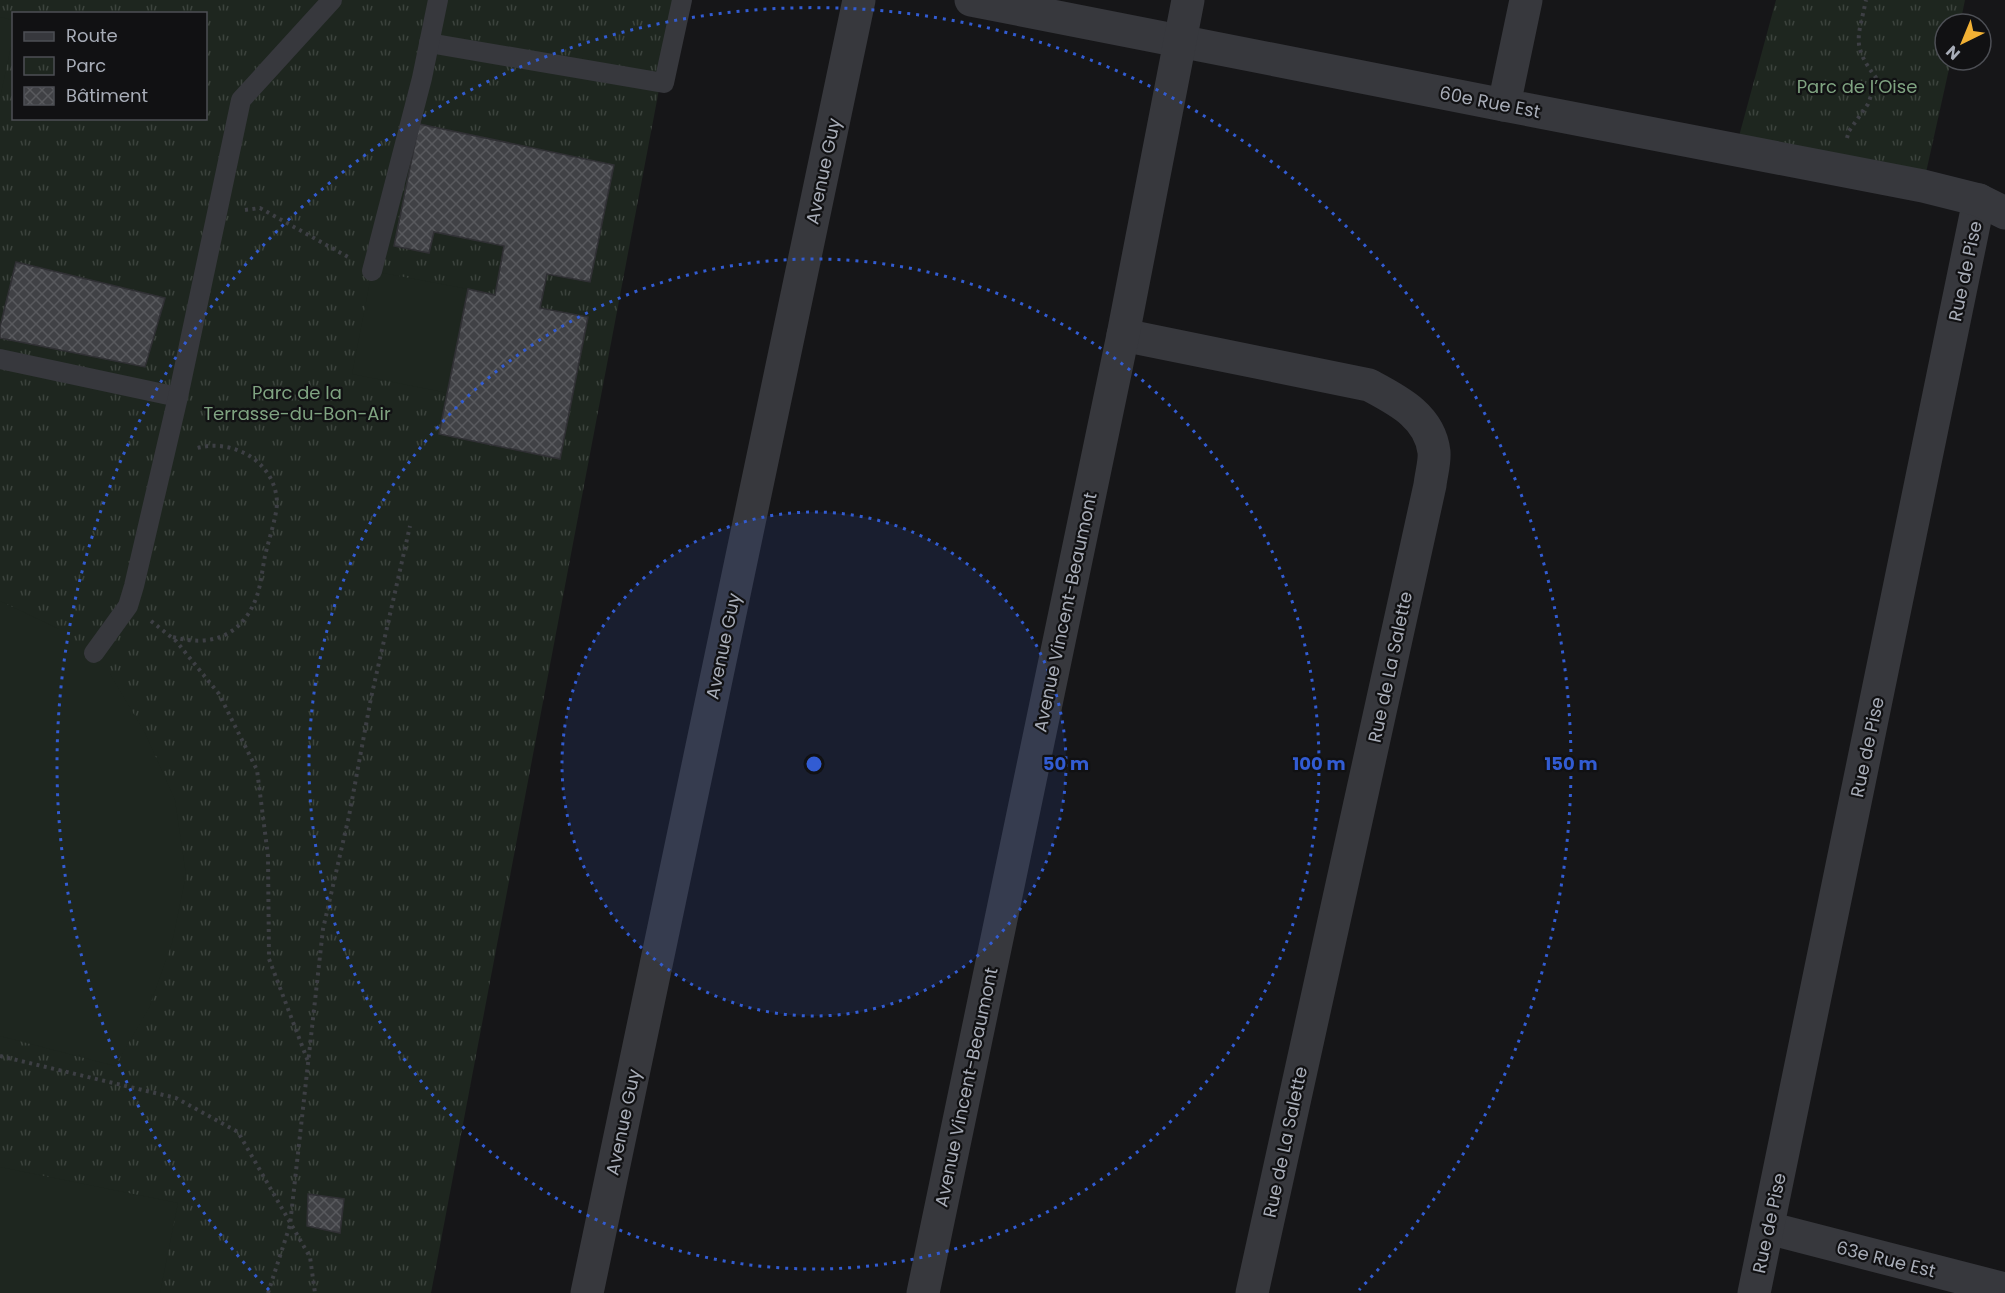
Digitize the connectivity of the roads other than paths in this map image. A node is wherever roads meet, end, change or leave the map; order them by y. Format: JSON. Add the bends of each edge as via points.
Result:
{"nodes":[{"id":1,"x":332,"y":0,"type":"edge"},
{"id":2,"x":438,"y":0,"type":"edge"},
{"id":3,"x":682,"y":0,"type":"edge"},
{"id":4,"x":860,"y":0,"type":"edge"},
{"id":5,"x":971,"y":0,"type":"edge"},
{"id":6,"x":1188,"y":0,"type":"edge"},
{"id":7,"x":1526,"y":0,"type":"edge"},
{"id":8,"x":1179,"y":40,"type":"junction"},
{"id":9,"x":429,"y":43,"type":"junction"},
{"id":10,"x":1504,"y":105,"type":"junction"},
{"id":11,"x":1992,"y":207,"type":"edge"},
{"id":12,"x":372,"y":271,"type":"road end"},
{"id":13,"x":1123,"y":335,"type":"junction"},
{"id":14,"x":0,"y":359,"type":"edge"},
{"id":15,"x":178,"y":397,"type":"junction"},
{"id":16,"x":93,"y":652,"type":"dead end"},
{"id":17,"x":1768,"y":1228,"type":"junction"},
{"id":18,"x":2005,"y":1289,"type":"edge"},
{"id":19,"x":586,"y":1293,"type":"edge"},
{"id":20,"x":923,"y":1293,"type":"edge"},
{"id":21,"x":1252,"y":1293,"type":"edge"},
{"id":22,"x":1754,"y":1293,"type":"edge"}],
"edges":[{"from":1,"to":15,"type":"lane","via":[[242,100]]},
{"from":2,"to":9,"type":"lane"},
{"from":3,"to":9,"type":"lane","via":[[664,83]]},
{"from":4,"to":19,"type":"street","name":"Avenue Guy"},
{"from":5,"to":8,"type":"street","name":"60e Rue Est"},
{"from":6,"to":8,"type":"street","name":"Avenue Vincent-Beaumont"},
{"from":7,"to":10,"type":"street"},
{"from":8,"to":10,"type":"street","name":"60e Rue Est"},
{"from":8,"to":13,"type":"street","name":"Avenue Vincent-Beaumont"},
{"from":9,"to":12,"type":"lane"},
{"from":10,"to":11,"type":"street","name":"60e Rue Est","via":[[1923,186]]},
{"from":11,"to":17,"type":"street","name":"Rue de Pise"},
{"from":13,"to":20,"type":"street","name":"Avenue Vincent-Beaumont"},
{"from":13,"to":21,"type":"street","name":"Rue de La Salette","via":[[1369,386],[1402,403],[1425,424],[1434,452],[1425,508]]},
{"from":14,"to":15,"type":"lane"},
{"from":15,"to":16,"type":"lane","via":[[128,606]]},
{"from":17,"to":18,"type":"street","name":"63e Rue Est"},
{"from":17,"to":22,"type":"street","name":"Rue de Pise"}]}
